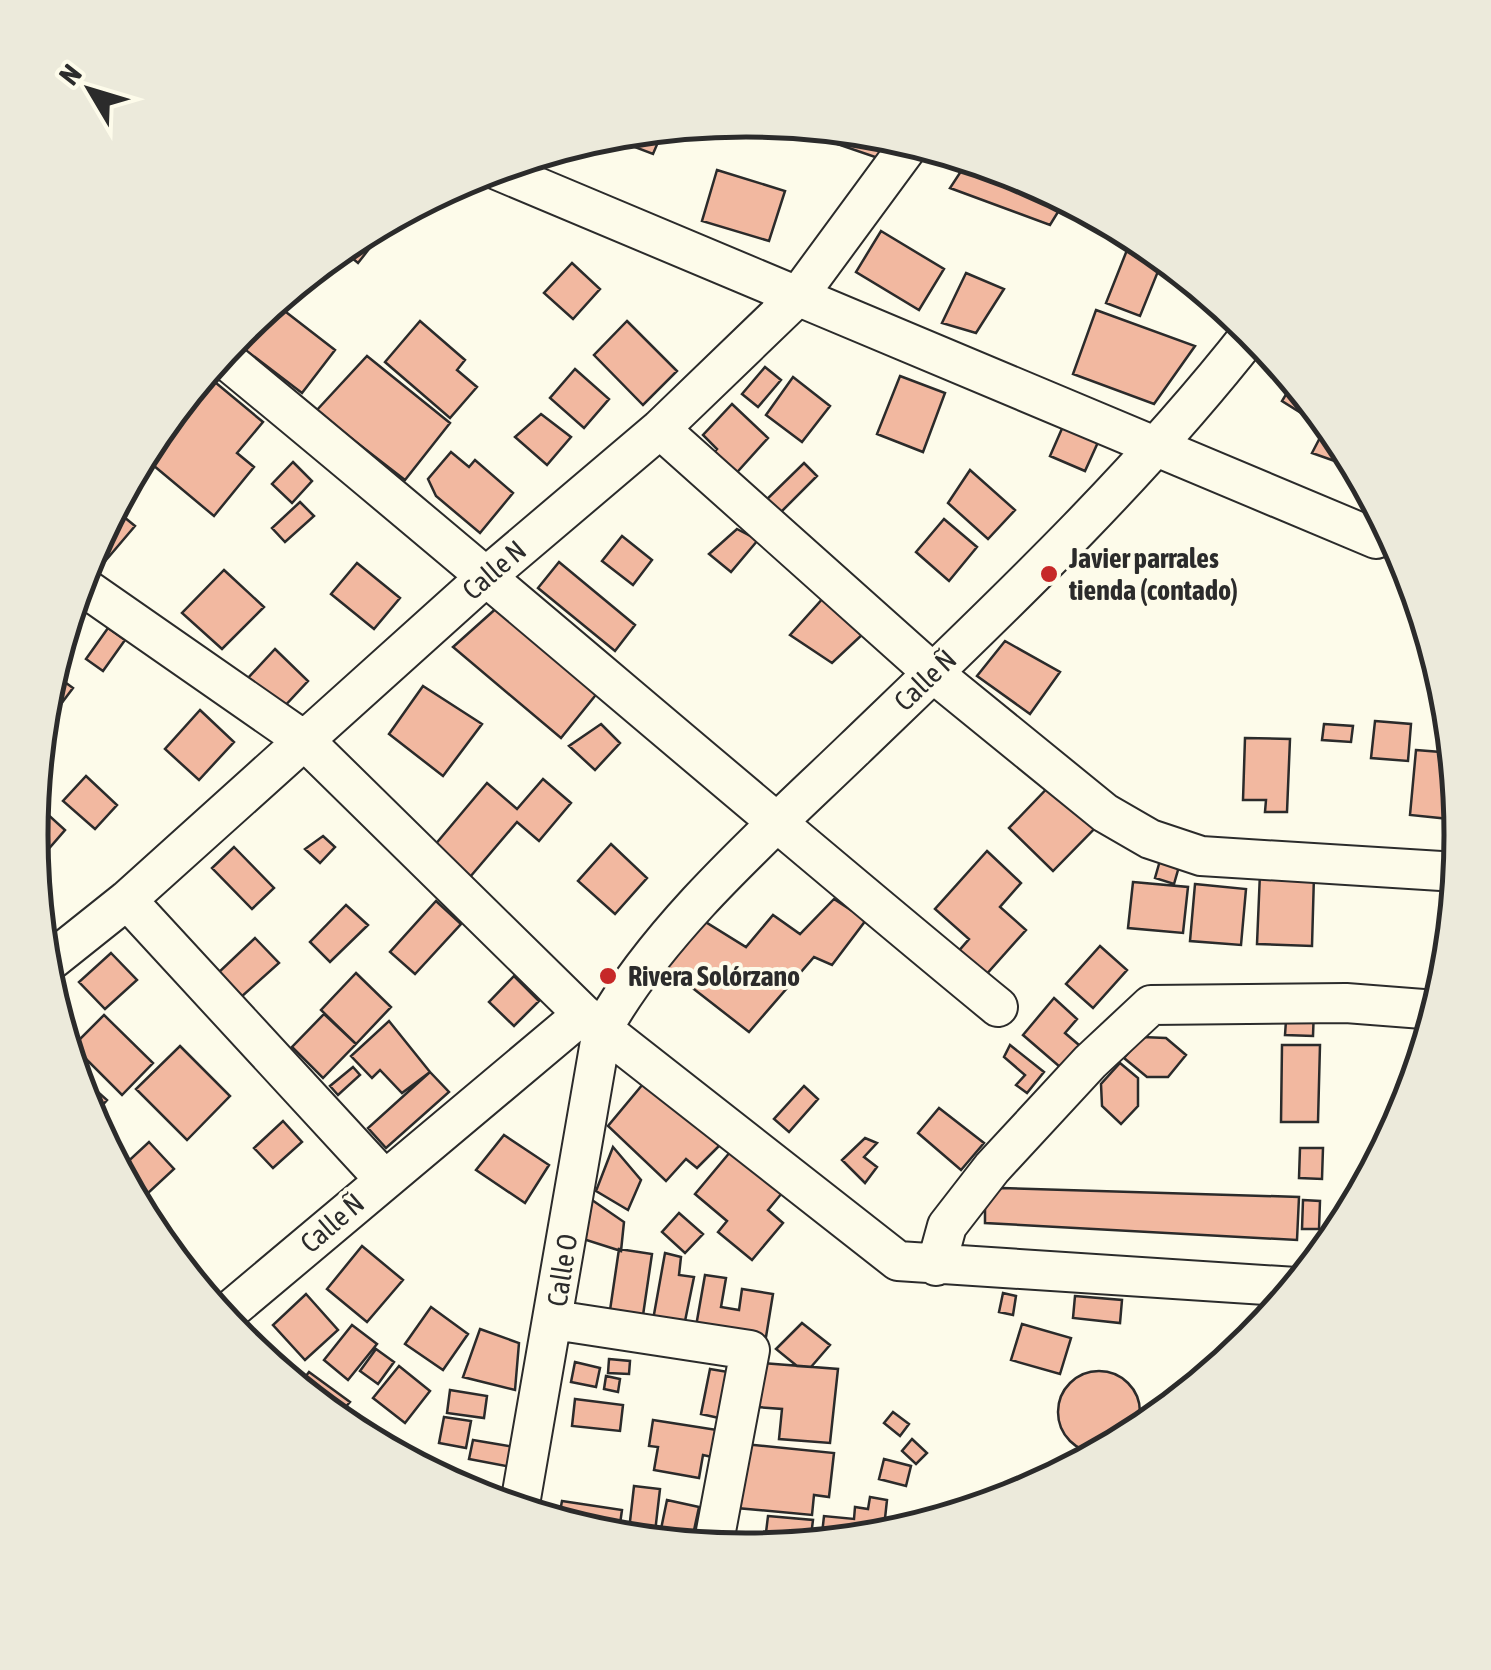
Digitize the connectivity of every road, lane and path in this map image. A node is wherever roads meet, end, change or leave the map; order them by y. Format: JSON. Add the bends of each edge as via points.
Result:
{"nodes":[{"id":1,"x":902,"y":155,"type":"edge"},
{"id":2,"x":513,"y":177,"type":"edge"},
{"id":3,"x":798,"y":296,"type":"junction"},
{"id":4,"x":1243,"y":345,"type":"edge"},
{"id":5,"x":231,"y":364,"type":"edge"},
{"id":6,"x":660,"y":429,"type":"junction"},
{"id":7,"x":1156,"y":450,"type":"junction"},
{"id":8,"x":1376,"y":539,"type":"dead end"},
{"id":9,"x":488,"y":574,"type":"junction"},
{"id":10,"x":92,"y":593,"type":"edge"},
{"id":11,"x":933,"y":673,"type":"junction"},
{"id":12,"x":306,"y":741,"type":"junction"},
{"id":13,"x":776,"y":824,"type":"junction"},
{"id":14,"x":1442,"y":871,"type":"edge"},
{"id":15,"x":126,"y":900,"type":"junction"},
{"id":16,"x":58,"y":955,"type":"edge"},
{"id":17,"x":998,"y":1007,"type":"dead end"},
{"id":18,"x":1422,"y":1009,"type":"edge"},
{"id":19,"x":592,"y":1022,"type":"junction"},
{"id":20,"x":384,"y":1179,"type":"junction"},
{"id":21,"x":936,"y":1266,"type":"junction"},
{"id":22,"x":1278,"y":1286,"type":"edge"},
{"id":23,"x":233,"y":1308,"type":"edge"},
{"id":24,"x":554,"y":1320,"type":"junction"},
{"id":25,"x":522,"y":1496,"type":"edge"},
{"id":26,"x":717,"y":1532,"type":"edge"}],
"edges":[{"from":1,"to":3,"type":"street","name":"Calle N"},
{"from":2,"to":3,"type":"street"},
{"from":3,"to":6,"type":"street","name":"Calle N"},
{"from":3,"to":7,"type":"street"},
{"from":4,"to":7,"type":"street","name":"Calle Ñ"},
{"from":5,"to":9,"type":"street"},
{"from":6,"to":9,"type":"street","name":"Calle N"},
{"from":6,"to":11,"type":"street"},
{"from":7,"to":8,"type":"street"},
{"from":7,"to":11,"type":"street","name":"Calle Ñ"},
{"from":9,"to":12,"type":"street","name":"Calle N"},
{"from":9,"to":13,"type":"street"},
{"from":10,"to":12,"type":"street"},
{"from":11,"to":13,"type":"street","name":"Calle Ñ"},
{"from":11,"to":14,"type":"street","via":[[1105,813],[1150,839],[1201,856]]},
{"from":12,"to":15,"type":"street","name":"Calle N"},
{"from":12,"to":19,"type":"street"},
{"from":13,"to":17,"type":"street"},
{"from":13,"to":19,"type":"street","name":"Calle Ñ"},
{"from":15,"to":16,"type":"street","name":"Calle N"},
{"from":15,"to":20,"type":"street"},
{"from":18,"to":21,"type":"street","via":[[1346,1003],[1150,1006],[992,1168],[948,1226]]},
{"from":19,"to":20,"type":"street","name":"Calle Ñ"},
{"from":19,"to":21,"type":"street","via":[[898,1261]]},
{"from":19,"to":24,"type":"street","name":"Calle O"},
{"from":20,"to":23,"type":"street","name":"Calle Ñ"},
{"from":21,"to":22,"type":"street"},
{"from":24,"to":25,"type":"street","name":"Calle O"},
{"from":24,"to":26,"type":"street","via":[[750,1350]]}]}
